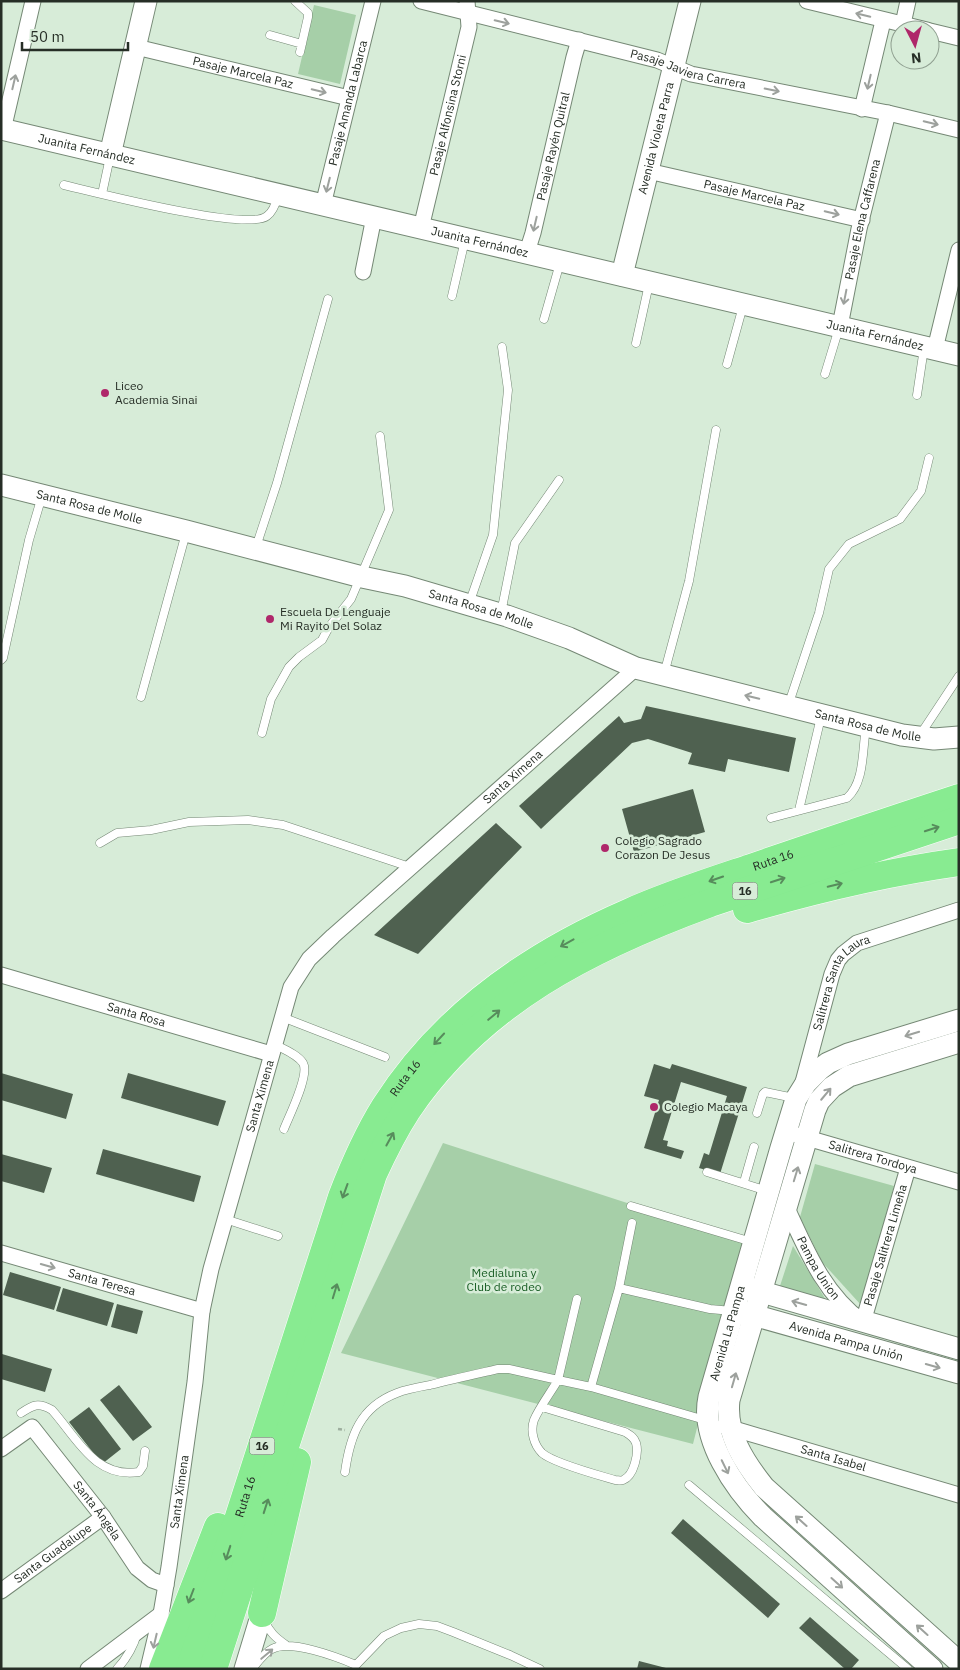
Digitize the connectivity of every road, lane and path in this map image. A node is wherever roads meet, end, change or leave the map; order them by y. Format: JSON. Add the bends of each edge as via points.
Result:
{"nodes":[{"id":1,"x":33,"y":1,"type":"edge"},
{"id":2,"x":146,"y":1,"type":"edge"},
{"id":3,"x":295,"y":1,"type":"edge"},
{"id":4,"x":373,"y":1,"type":"edge"},
{"id":5,"x":421,"y":1,"type":"edge"},
{"id":6,"x":690,"y":1,"type":"edge"},
{"id":7,"x":807,"y":1,"type":"edge"},
{"id":8,"x":908,"y":1,"type":"edge"},
{"id":9,"x":468,"y":8,"type":"edge"},
{"id":10,"x":883,"y":20,"type":"junction"},
{"id":11,"x":904,"y":20,"type":"edge"},
{"id":12,"x":890,"y":21,"type":"edge"},
{"id":13,"x":940,"y":33,"type":"edge"},
{"id":14,"x":270,"y":36,"type":"dead end"},
{"id":15,"x":959,"y":38,"type":"edge"},
{"id":16,"x":579,"y":40,"type":"junction"},
{"id":17,"x":302,"y":44,"type":"junction"},
{"id":18,"x":136,"y":48,"type":"junction"},
{"id":19,"x":300,"y":52,"type":"dead end"},
{"id":20,"x":673,"y":67,"type":"junction"},
{"id":21,"x":350,"y":98,"type":"junction"},
{"id":22,"x":862,"y":108,"type":"junction"},
{"id":23,"x":888,"y":113,"type":"junction"},
{"id":24,"x":2,"y":129,"type":"edge"},
{"id":25,"x":959,"y":130,"type":"edge"},
{"id":26,"x":110,"y":155,"type":"junction"},
{"id":27,"x":648,"y":171,"type":"junction"},
{"id":28,"x":64,"y":185,"type":"dead end"},
{"id":29,"x":102,"y":194,"type":"junction"},
{"id":30,"x":279,"y":194,"type":"junction"},
{"id":31,"x":324,"y":205,"type":"junction"},
{"id":32,"x":374,"y":217,"type":"junction"},
{"id":33,"x":862,"y":220,"type":"junction"},
{"id":34,"x":421,"y":228,"type":"junction"},
{"id":35,"x":466,"y":238,"type":"junction"},
{"id":36,"x":959,"y":250,"type":"edge"},
{"id":37,"x":526,"y":252,"type":"junction"},
{"id":38,"x":561,"y":261,"type":"junction"},
{"id":39,"x":363,"y":272,"type":"dead end"},
{"id":40,"x":622,"y":275,"type":"junction"},
{"id":41,"x":650,"y":282,"type":"junction"},
{"id":42,"x":452,"y":296,"type":"dead end"},
{"id":43,"x":328,"y":299,"type":"dead end"},
{"id":44,"x":744,"y":304,"type":"junction"},
{"id":45,"x":544,"y":319,"type":"dead end"},
{"id":46,"x":840,"y":326,"type":"junction"},
{"id":47,"x":636,"y":343,"type":"dead end"},
{"id":48,"x":502,"y":346,"type":"dead end"},
{"id":49,"x":930,"y":348,"type":"junction"},
{"id":50,"x":959,"y":354,"type":"edge"},
{"id":51,"x":727,"y":364,"type":"dead end"},
{"id":52,"x":825,"y":374,"type":"dead end"},
{"id":53,"x":917,"y":395,"type":"dead end"},
{"id":54,"x":716,"y":430,"type":"dead end"},
{"id":55,"x":380,"y":436,"type":"dead end"},
{"id":56,"x":929,"y":458,"type":"dead end"},
{"id":57,"x":559,"y":480,"type":"dead end"},
{"id":58,"x":1,"y":485,"type":"edge"},
{"id":59,"x":42,"y":494,"type":"junction"},
{"id":60,"x":186,"y":531,"type":"junction"},
{"id":61,"x":255,"y":549,"type":"junction"},
{"id":62,"x":362,"y":577,"type":"junction"},
{"id":63,"x":468,"y":605,"type":"junction"},
{"id":64,"x":501,"y":614,"type":"junction"},
{"id":65,"x":1,"y":660,"type":"edge"},
{"id":66,"x":636,"y":668,"type":"junction"},
{"id":67,"x":664,"y":675,"type":"junction"},
{"id":68,"x":959,"y":676,"type":"edge"},
{"id":69,"x":141,"y":696,"type":"dead end"},
{"id":70,"x":788,"y":706,"type":"junction"},
{"id":71,"x":822,"y":715,"type":"junction"},
{"id":72,"x":867,"y":726,"type":"junction"},
{"id":73,"x":262,"y":733,"type":"dead end"},
{"id":74,"x":959,"y":737,"type":"edge"},
{"id":75,"x":918,"y":738,"type":"junction"},
{"id":76,"x":959,"y":778,"type":"edge"},
{"id":77,"x":959,"y":798,"type":"edge"},
{"id":78,"x":799,"y":810,"type":"junction"},
{"id":79,"x":771,"y":818,"type":"dead end"},
{"id":80,"x":959,"y":820,"type":"edge"},
{"id":81,"x":100,"y":844,"type":"dead end"},
{"id":82,"x":796,"y":852,"type":"junction"},
{"id":83,"x":959,"y":862,"type":"edge"},
{"id":84,"x":410,"y":867,"type":"junction"},
{"id":85,"x":959,"y":910,"type":"edge"},
{"id":86,"x":1,"y":975,"type":"edge"},
{"id":87,"x":540,"y":981,"type":"junction"},
{"id":88,"x":282,"y":1017,"type":"junction"},
{"id":89,"x":959,"y":1020,"type":"edge"},
{"id":90,"x":959,"y":1042,"type":"edge"},
{"id":91,"x":272,"y":1049,"type":"junction"},
{"id":92,"x":384,"y":1057,"type":"dead end"},
{"id":93,"x":798,"y":1095,"type":"junction"},
{"id":94,"x":756,"y":1113,"type":"dead end"},
{"id":95,"x":284,"y":1129,"type":"dead end"},
{"id":96,"x":786,"y":1132,"type":"junction"},
{"id":97,"x":806,"y":1138,"type":"junction"},
{"id":98,"x":754,"y":1147,"type":"dead end"},
{"id":99,"x":908,"y":1168,"type":"junction"},
{"id":100,"x":708,"y":1172,"type":"dead end"},
{"id":101,"x":744,"y":1182,"type":"junction"},
{"id":102,"x":959,"y":1182,"type":"edge"},
{"id":103,"x":768,"y":1191,"type":"junction"},
{"id":104,"x":630,"y":1206,"type":"dead end"},
{"id":105,"x":786,"y":1206,"type":"junction"},
{"id":106,"x":225,"y":1219,"type":"junction"},
{"id":107,"x":632,"y":1223,"type":"dead end"},
{"id":108,"x":334,"y":1224,"type":"junction"},
{"id":109,"x":278,"y":1236,"type":"dead end"},
{"id":110,"x":754,"y":1242,"type":"junction"},
{"id":111,"x":1,"y":1253,"type":"edge"},
{"id":112,"x":619,"y":1288,"type":"junction"},
{"id":113,"x":751,"y":1289,"type":"junction"},
{"id":114,"x":577,"y":1299,"type":"dead end"},
{"id":115,"x":202,"y":1311,"type":"junction"},
{"id":116,"x":744,"y":1313,"type":"junction"},
{"id":117,"x":863,"y":1322,"type":"junction"},
{"id":118,"x":321,"y":1338,"type":"junction"},
{"id":119,"x":958,"y":1347,"type":"edge"},
{"id":120,"x":959,"y":1373,"type":"edge"},
{"id":121,"x":558,"y":1380,"type":"junction"},
{"id":122,"x":591,"y":1388,"type":"junction"},
{"id":123,"x":542,"y":1407,"type":"junction"},
{"id":124,"x":22,"y":1413,"type":"dead end"},
{"id":125,"x":708,"y":1421,"type":"junction"},
{"id":126,"x":730,"y":1428,"type":"junction"},
{"id":127,"x":1,"y":1449,"type":"edge"},
{"id":128,"x":145,"y":1452,"type":"dead end"},
{"id":129,"x":345,"y":1472,"type":"dead end"},
{"id":130,"x":689,"y":1485,"type":"dead end"},
{"id":131,"x":959,"y":1495,"type":"edge"},
{"id":132,"x":103,"y":1517,"type":"junction"},
{"id":133,"x":166,"y":1585,"type":"junction"},
{"id":134,"x":1,"y":1591,"type":"edge"},
{"id":135,"x":161,"y":1614,"type":"junction"},
{"id":136,"x":262,"y":1614,"type":"junction"},
{"id":137,"x":138,"y":1632,"type":"junction"},
{"id":138,"x":286,"y":1645,"type":"junction"},
{"id":139,"x":959,"y":1662,"type":"edge"},
{"id":140,"x":88,"y":1669,"type":"edge"},
{"id":141,"x":117,"y":1669,"type":"edge"},
{"id":142,"x":148,"y":1669,"type":"edge"},
{"id":143,"x":163,"y":1669,"type":"edge"},
{"id":144,"x":190,"y":1669,"type":"edge"},
{"id":145,"x":213,"y":1669,"type":"edge"},
{"id":146,"x":245,"y":1669,"type":"edge"},
{"id":147,"x":252,"y":1669,"type":"edge"},
{"id":148,"x":540,"y":1669,"type":"edge"},
{"id":149,"x":908,"y":1669,"type":"edge"},
{"id":150,"x":932,"y":1669,"type":"edge"}],
"edges":[{"from":24,"to":1,"type":"street","one_way":true},
{"from":2,"to":18,"type":"street"},
{"from":3,"to":17,"type":"lane","via":[[308,13]]},
{"from":4,"to":21,"type":"street","name":"Pasaje Amanda Labarca"},
{"from":5,"to":9,"type":"street","name":"Pasaje Javiera Carrera"},
{"from":6,"to":20,"type":"street","name":"Avenida Violeta Parra"},
{"from":10,"to":7,"type":"street","one_way":true},
{"from":8,"to":11,"type":"street"},
{"from":9,"to":16,"type":"street","name":"Pasaje Javiera Carrera","one_way":true},
{"from":9,"to":34,"type":"street","name":"Pasaje Alfonsina Storni","via":[[468,27]]},
{"from":10,"to":12,"type":"street"},
{"from":10,"to":22,"type":"street","one_way":true},
{"from":13,"to":15,"type":"street"},
{"from":14,"to":17,"type":"lane"},
{"from":16,"to":20,"type":"street","name":"Pasaje Javiera Carrera"},
{"from":16,"to":37,"type":"street","name":"Pasaje Rayén Quitral","one_way":true},
{"from":17,"to":19,"type":"lane"},
{"from":18,"to":21,"type":"street","name":"Pasaje Marcela Paz","one_way":true},
{"from":18,"to":26,"type":"street"},
{"from":20,"to":22,"type":"street","name":"Pasaje Javiera Carrera","one_way":true,"via":[[690,74]]},
{"from":20,"to":27,"type":"street","name":"Avenida Violeta Parra"},
{"from":21,"to":31,"type":"street","name":"Pasaje Amanda Labarca","one_way":true},
{"from":22,"to":23,"type":"street","name":"Pasaje Javiera Carrera"},
{"from":23,"to":25,"type":"street","name":"Pasaje Javiera Carrera","one_way":true},
{"from":23,"to":33,"type":"street","name":"Pasaje Elena Caffarena"},
{"from":24,"to":26,"type":"street","name":"Juanita Fernández"},
{"from":26,"to":29,"type":"lane"},
{"from":26,"to":30,"type":"street","name":"Juanita Fernández"},
{"from":27,"to":33,"type":"street","name":"Pasaje Marcela Paz","one_way":true},
{"from":27,"to":40,"type":"street","name":"Avenida Violeta Parra"},
{"from":28,"to":29,"type":"lane"},
{"from":29,"to":30,"type":"lane","via":[[217,218],[255,221],[267,217],[274,209]]},
{"from":30,"to":31,"type":"street","name":"Juanita Fernández"},
{"from":31,"to":32,"type":"street","name":"Juanita Fernández"},
{"from":32,"to":34,"type":"street","name":"Juanita Fernández"},
{"from":32,"to":39,"type":"street"},
{"from":33,"to":46,"type":"street","name":"Pasaje Elena Caffarena","one_way":true},
{"from":34,"to":35,"type":"street","name":"Juanita Fernández"},
{"from":35,"to":37,"type":"street","name":"Juanita Fernández"},
{"from":35,"to":42,"type":"lane"},
{"from":36,"to":49,"type":"street"},
{"from":37,"to":38,"type":"street","name":"Juanita Fernández"},
{"from":38,"to":40,"type":"street","name":"Juanita Fernández"},
{"from":38,"to":45,"type":"lane"},
{"from":40,"to":41,"type":"street","name":"Juanita Fernández"},
{"from":41,"to":44,"type":"street","name":"Juanita Fernández"},
{"from":41,"to":47,"type":"lane"},
{"from":43,"to":61,"type":"lane","via":[[277,483]]},
{"from":44,"to":46,"type":"street","name":"Juanita Fernández"},
{"from":44,"to":51,"type":"lane"},
{"from":46,"to":49,"type":"street","name":"Juanita Fernández"},
{"from":46,"to":52,"type":"lane"},
{"from":48,"to":63,"type":"lane","via":[[508,390],[493,535]]},
{"from":49,"to":50,"type":"street","name":"Juanita Fernández"},
{"from":49,"to":53,"type":"lane"},
{"from":54,"to":67,"type":"lane","via":[[689,581]]},
{"from":55,"to":62,"type":"lane","via":[[389,510]]},
{"from":56,"to":70,"type":"lane","via":[[921,491],[900,519],[850,544],[829,569],[819,613]]},
{"from":57,"to":64,"type":"lane","via":[[515,543]]},
{"from":58,"to":59,"type":"street","name":"Santa Rosa de Molle"},
{"from":59,"to":60,"type":"street","name":"Santa Rosa de Molle"},
{"from":59,"to":65,"type":"lane","via":[[28,540]]},
{"from":60,"to":61,"type":"street","name":"Santa Rosa de Molle"},
{"from":60,"to":69,"type":"lane"},
{"from":61,"to":62,"type":"street","name":"Santa Rosa de Molle"},
{"from":62,"to":63,"type":"street","name":"Santa Rosa de Molle"},
{"from":62,"to":73,"type":"lane","via":[[351,599],[322,640],[289,668],[271,699]]},
{"from":63,"to":64,"type":"street","name":"Santa Rosa de Molle"},
{"from":64,"to":66,"type":"street","name":"Santa Rosa de Molle","via":[[569,638]]},
{"from":66,"to":67,"type":"street","name":"Santa Rosa de Molle"},
{"from":66,"to":84,"type":"street","name":"Santa Ximena"},
{"from":70,"to":67,"type":"street","name":"Santa Rosa de Molle","one_way":true},
{"from":68,"to":75,"type":"lane"},
{"from":70,"to":71,"type":"street","name":"Santa Rosa de Molle"},
{"from":71,"to":72,"type":"street","name":"Santa Rosa de Molle"},
{"from":71,"to":78,"type":"lane"},
{"from":72,"to":75,"type":"street","name":"Santa Rosa de Molle"},
{"from":72,"to":78,"type":"lane","via":[[860,776],[854,792],[847,798]]},
{"from":74,"to":75,"type":"street","name":"Santa Rosa de Molle"},
{"from":76,"to":82,"type":"highway"},
{"from":77,"to":82,"type":"highway","name":"Ruta 16","number":"16"},
{"from":78,"to":79,"type":"lane"},
{"from":87,"to":80,"type":"highway","name":"Ruta 16","number":"16","one_way":true,"via":[[604,946],[673,916]]},
{"from":81,"to":84,"type":"lane","via":[[117,833],[189,822],[248,820],[283,825]]},
{"from":82,"to":108,"type":"highway","name":"Ruta 16","number":"16","one_way":true,"via":[[683,891],[600,925],[544,955],[489,994],[440,1038],[385,1107],[352,1171]]},
{"from":87,"to":83,"type":"highway","one_way":true,"via":[[671,933],[802,893]]},
{"from":84,"to":88,"type":"street","name":"Santa Ximena","via":[[309,959],[291,987]]},
{"from":85,"to":93,"type":"street","name":"Salitrera Santa Laura","via":[[864,939],[843,954],[832,974]]},
{"from":86,"to":91,"type":"street","name":"Santa Rosa"},
{"from":118,"to":87,"type":"highway","name":"Ruta 16","number":"16","one_way":true,"via":[[363,1200],[399,1123],[454,1052],[494,1015]]},
{"from":88,"to":91,"type":"street","name":"Santa Ximena"},
{"from":88,"to":92,"type":"lane"},
{"from":89,"to":93,"type":"street","name":"Avenida La Pampa","one_way":true,"via":[[838,1058],[812,1076]]},
{"from":97,"to":90,"type":"street","name":"Avenida La Pampa","one_way":true,"via":[[819,1101],[840,1081]]},
{"from":91,"to":95,"type":"lane","via":[[295,1055],[305,1069],[304,1080]]},
{"from":91,"to":106,"type":"street","name":"Santa Ximena"},
{"from":93,"to":94,"type":"lane","via":[[766,1092]]},
{"from":93,"to":96,"type":"street","name":"Avenida La Pampa"},
{"from":96,"to":97,"type":"street","name":"Salitrera Tordoya"},
{"from":96,"to":103,"type":"street","name":"Avenida La Pampa"},
{"from":97,"to":99,"type":"street","name":"Salitrera Tordoya"},
{"from":105,"to":97,"type":"street","name":"Avenida La Pampa","one_way":true},
{"from":98,"to":101,"type":"lane"},
{"from":99,"to":102,"type":"street","name":"Salitrera Tordoya"},
{"from":99,"to":117,"type":"street","name":"Pasaje Salitrera Limeña"},
{"from":100,"to":101,"type":"lane"},
{"from":101,"to":103,"type":"lane"},
{"from":103,"to":110,"type":"street","name":"Avenida La Pampa"},
{"from":104,"to":110,"type":"lane"},
{"from":105,"to":113,"type":"street","name":"Avenida La Pampa"},
{"from":105,"to":117,"type":"street","name":"Pampa Union","via":[[822,1278],[840,1302]]},
{"from":106,"to":109,"type":"lane"},
{"from":106,"to":115,"type":"street","name":"Santa Ximena"},
{"from":107,"to":112,"type":"lane"},
{"from":108,"to":143,"type":"highway","one_way":true},
{"from":108,"to":144,"type":"highway","name":"Ruta 16","number":"16","one_way":true},
{"from":110,"to":113,"type":"street","name":"Avenida La Pampa"},
{"from":111,"to":115,"type":"street","name":"Santa Teresa","one_way":true},
{"from":112,"to":116,"type":"lane","via":[[710,1309]]},
{"from":112,"to":122,"type":"lane"},
{"from":113,"to":116,"type":"street","name":"Avenida La Pampa"},
{"from":117,"to":113,"type":"street","name":"Avenida Pampa Unión","one_way":true},
{"from":114,"to":121,"type":"lane"},
{"from":115,"to":133,"type":"street","name":"Santa Ximena"},
{"from":116,"to":120,"type":"street","name":"Avenida Pampa Unión","one_way":true},
{"from":116,"to":125,"type":"street","name":"Avenida La Pampa","via":[[709,1397]]},
{"from":126,"to":116,"type":"street","name":"Avenida La Pampa","one_way":true,"via":[[729,1400]]},
{"from":117,"to":119,"type":"street","name":"Avenida Pampa Unión"},
{"from":118,"to":136,"type":"highway"},
{"from":145,"to":118,"type":"highway","name":"Ruta 16","number":"16","one_way":true},
{"from":121,"to":122,"type":"lane"},
{"from":121,"to":123,"type":"lane"},
{"from":121,"to":129,"type":"lane","via":[[498,1369],[397,1393],[379,1402],[363,1417],[348,1449]]},
{"from":122,"to":125,"type":"lane"},
{"from":123,"to":123,"type":"lane","via":[[534,1421],[534,1441],[542,1452],[553,1459],[615,1480],[624,1480],[631,1474],[637,1444],[633,1436]]},
{"from":124,"to":128,"type":"lane","via":[[32,1405],[52,1410],[91,1458],[110,1469],[140,1472]]},
{"from":125,"to":126,"type":"street","name":"Santa Isabel"},
{"from":125,"to":150,"type":"street","name":"Avenida La Pampa","one_way":true,"via":[[728,1473],[752,1506]]},
{"from":126,"to":131,"type":"street","name":"Santa Isabel"},
{"from":139,"to":126,"type":"street","name":"Avenida La Pampa","one_way":true,"via":[[764,1487],[744,1458]]},
{"from":127,"to":132,"type":"street","name":"Santa Ángela","via":[[32,1426]]},
{"from":130,"to":149,"type":"lane"},
{"from":132,"to":133,"type":"street","name":"Santa Ángela","via":[[137,1568],[152,1580]]},
{"from":132,"to":134,"type":"street","name":"Santa Guadalupe"},
{"from":133,"to":135,"type":"street","name":"Santa Ximena"},
{"from":135,"to":137,"type":"street"},
{"from":135,"to":142,"type":"street","name":"Santa Ximena","one_way":true},
{"from":136,"to":138,"type":"lane","via":[[268,1629]]},
{"from":136,"to":146,"type":"street"},
{"from":137,"to":140,"type":"street"},
{"from":137,"to":141,"type":"lane","via":[[133,1648]]},
{"from":147,"to":138,"type":"lane","one_way":true,"via":[[271,1649]]},
{"from":138,"to":148,"type":"lane","via":[[335,1656],[356,1665],[384,1636],[419,1624],[437,1626]]}]}
